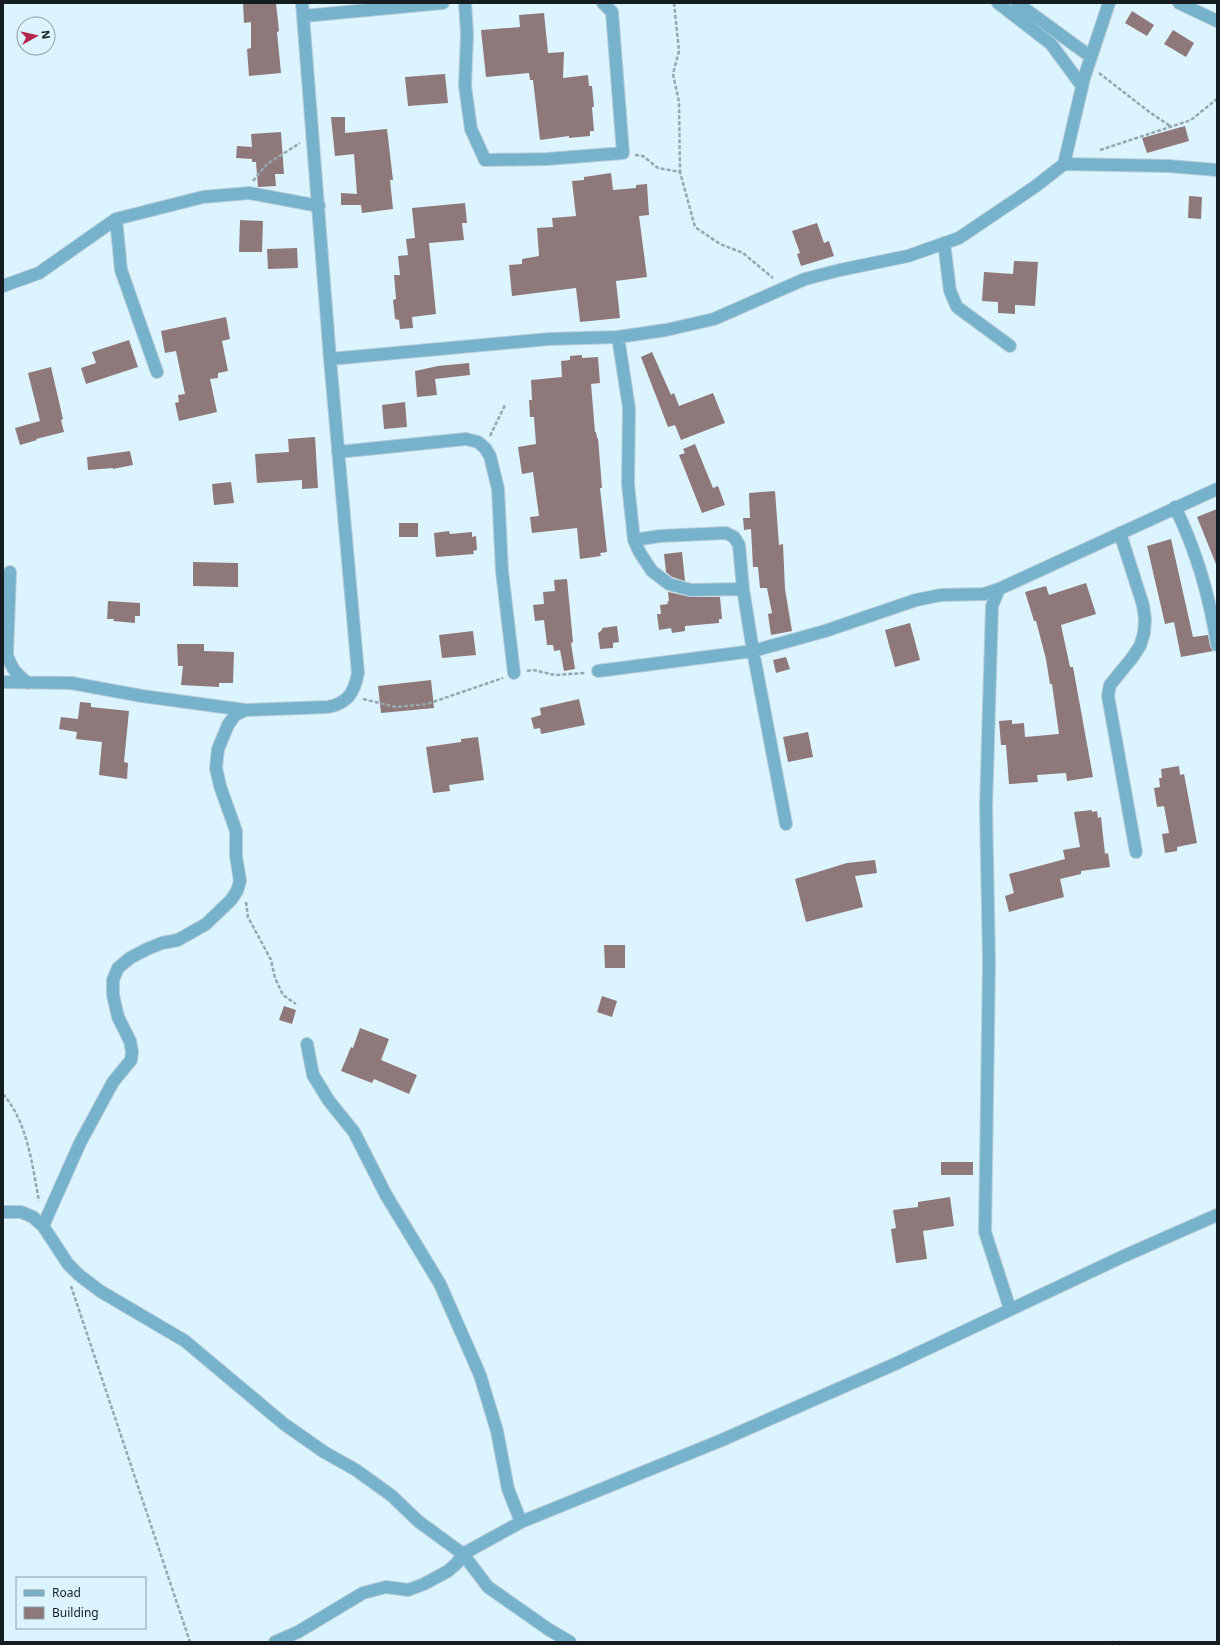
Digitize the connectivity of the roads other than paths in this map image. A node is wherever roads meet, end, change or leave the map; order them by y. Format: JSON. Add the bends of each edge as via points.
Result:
{"nodes":[{"id":1,"x":302,"y":3,"type":"edge"},
{"id":2,"x":443,"y":3,"type":"edge"},
{"id":3,"x":465,"y":3,"type":"edge"},
{"id":4,"x":603,"y":3,"type":"edge"},
{"id":5,"x":998,"y":3,"type":"edge"},
{"id":6,"x":1018,"y":3,"type":"edge"},
{"id":7,"x":1109,"y":3,"type":"edge"},
{"id":8,"x":1179,"y":3,"type":"edge"},
{"id":9,"x":304,"y":16,"type":"junction"},
{"id":10,"x":1217,"y":20,"type":"edge"},
{"id":11,"x":1089,"y":61,"type":"junction"},
{"id":12,"x":1082,"y":86,"type":"junction"},
{"id":13,"x":1064,"y":164,"type":"junction"},
{"id":14,"x":1217,"y":170,"type":"edge"},
{"id":15,"x":319,"y":206,"type":"junction"},
{"id":16,"x":116,"y":219,"type":"junction"},
{"id":17,"x":944,"y":243,"type":"junction"},
{"id":18,"x":3,"y":286,"type":"edge"},
{"id":19,"x":618,"y":337,"type":"junction"},
{"id":20,"x":1010,"y":346,"type":"dead end"},
{"id":21,"x":330,"y":359,"type":"junction"},
{"id":22,"x":157,"y":372,"type":"dead end"},
{"id":23,"x":338,"y":452,"type":"junction"},
{"id":24,"x":1217,"y":489,"type":"edge"},
{"id":25,"x":1175,"y":507,"type":"junction"},
{"id":26,"x":1120,"y":533,"type":"junction"},
{"id":27,"x":634,"y":540,"type":"junction"},
{"id":28,"x":10,"y":572,"type":"dead end"},
{"id":29,"x":999,"y":589,"type":"junction"},
{"id":30,"x":744,"y":590,"type":"junction"},
{"id":31,"x":1217,"y":645,"type":"edge"},
{"id":32,"x":753,"y":651,"type":"junction"},
{"id":33,"x":598,"y":671,"type":"road end"},
{"id":34,"x":514,"y":673,"type":"road end"},
{"id":35,"x":3,"y":682,"type":"edge"},
{"id":36,"x":28,"y":683,"type":"junction"},
{"id":37,"x":246,"y":710,"type":"junction"},
{"id":38,"x":786,"y":824,"type":"dead end"},
{"id":39,"x":1136,"y":852,"type":"dead end"},
{"id":40,"x":307,"y":1044,"type":"dead end"},
{"id":41,"x":3,"y":1212,"type":"edge"},
{"id":42,"x":1217,"y":1216,"type":"edge"},
{"id":43,"x":43,"y":1226,"type":"junction"},
{"id":44,"x":1010,"y":1309,"type":"junction"},
{"id":45,"x":521,"y":1522,"type":"junction"},
{"id":46,"x":463,"y":1554,"type":"junction"},
{"id":47,"x":275,"y":1642,"type":"edge"},
{"id":48,"x":570,"y":1642,"type":"edge"}],
"edges":[{"from":1,"to":9,"type":"street"},
{"from":2,"to":9,"type":"street"},
{"from":3,"to":4,"type":"street","via":[[465,86],[471,129],[485,160],[547,159],[623,153],[612,12]]},
{"from":5,"to":12,"type":"street","via":[[1051,44]]},
{"from":6,"to":11,"type":"street"},
{"from":7,"to":11,"type":"street"},
{"from":8,"to":10,"type":"street"},
{"from":9,"to":15,"type":"street"},
{"from":11,"to":12,"type":"street"},
{"from":12,"to":13,"type":"street"},
{"from":13,"to":14,"type":"street","via":[[1168,166]]},
{"from":13,"to":17,"type":"street","via":[[959,238]]},
{"from":15,"to":16,"type":"street","via":[[249,193],[203,197]]},
{"from":15,"to":21,"type":"street"},
{"from":16,"to":18,"type":"street","via":[[39,273]]},
{"from":16,"to":22,"type":"street","via":[[121,270]]},
{"from":17,"to":19,"type":"street","via":[[908,256],[805,279],[714,319]]},
{"from":17,"to":20,"type":"street","via":[[950,292],[957,306]]},
{"from":19,"to":21,"type":"street","via":[[549,339]]},
{"from":19,"to":27,"type":"street","via":[[629,408],[628,484]]},
{"from":21,"to":23,"type":"street"},
{"from":23,"to":34,"type":"street","via":[[466,439],[478,442],[485,448],[490,456],[498,489],[502,571]]},
{"from":23,"to":37,"type":"street","via":[[358,673],[355,686],[349,697],[340,704],[328,707]]},
{"from":24,"to":25,"type":"street"},
{"from":25,"to":26,"type":"street"},
{"from":25,"to":31,"type":"street","via":[[1188,534],[1213,619]]},
{"from":26,"to":29,"type":"street"},
{"from":26,"to":39,"type":"street","via":[[1145,619],[1140,646],[1110,685],[1108,696]]},
{"from":27,"to":30,"type":"street","via":[[652,571],[669,584],[691,590]]},
{"from":27,"to":30,"type":"street","via":[[660,536],[726,533],[734,537],[739,545]]},
{"from":28,"to":36,"type":"street","via":[[7,655],[12,668]]},
{"from":29,"to":32,"type":"street","via":[[984,594],[941,595],[916,600],[825,631]]},
{"from":29,"to":44,"type":"street","via":[[992,606],[986,807],[989,963],[985,1232]]},
{"from":30,"to":32,"type":"street"},
{"from":32,"to":33,"type":"street"},
{"from":32,"to":38,"type":"street"},
{"from":35,"to":36,"type":"street"},
{"from":36,"to":37,"type":"street","via":[[71,683],[142,696]]},
{"from":37,"to":43,"type":"street","via":[[235,715],[228,725],[218,749],[216,768],[236,831],[240,881],[237,891],[206,924],[178,940],[147,949],[118,968],[113,980],[113,995],[118,1017],[130,1040],[130,1060],[113,1082],[80,1143]]},
{"from":40,"to":45,"type":"street","via":[[313,1075],[329,1101],[354,1132],[386,1195],[440,1284],[480,1375],[497,1432],[508,1489]]},
{"from":41,"to":43,"type":"street","via":[[21,1212],[33,1217]]},
{"from":42,"to":44,"type":"street"},
{"from":43,"to":46,"type":"street","via":[[68,1264],[79,1275],[100,1291],[185,1341],[284,1424],[392,1496],[418,1521]]},
{"from":44,"to":45,"type":"street","via":[[895,1364],[736,1434]]},
{"from":45,"to":46,"type":"street"},
{"from":46,"to":47,"type":"street","via":[[448,1571],[424,1584],[408,1590],[386,1587],[363,1593],[298,1632]]},
{"from":46,"to":48,"type":"street","via":[[488,1587]]}]}
